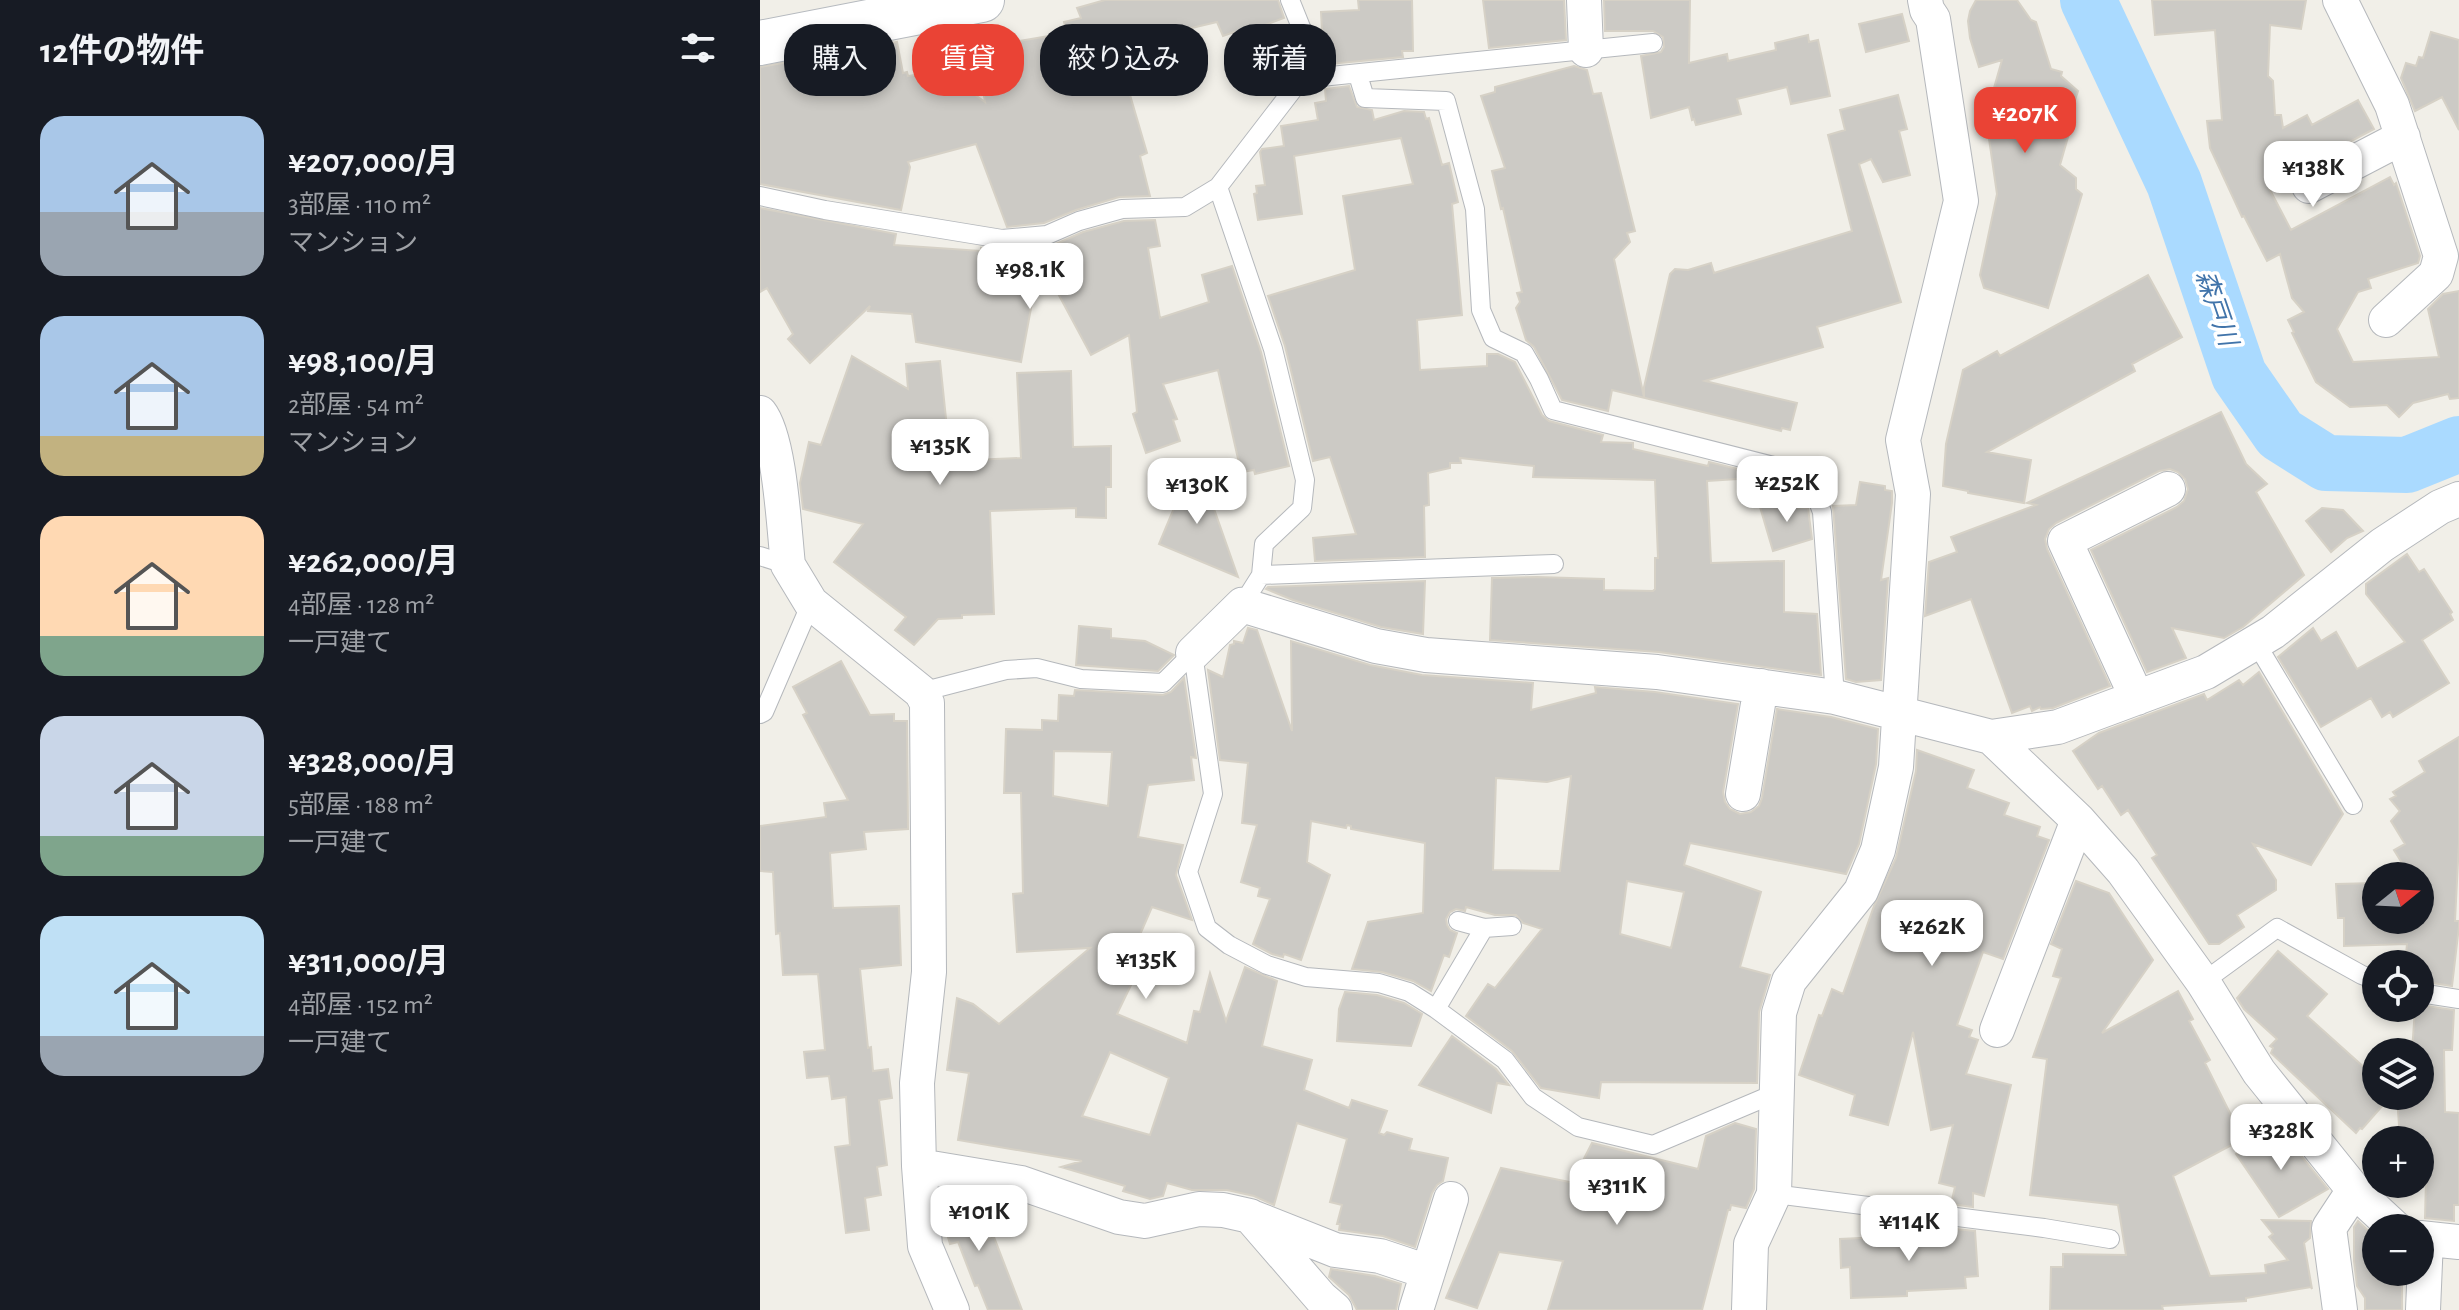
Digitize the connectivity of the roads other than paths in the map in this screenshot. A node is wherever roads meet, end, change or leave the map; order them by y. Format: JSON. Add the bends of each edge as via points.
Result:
{"nodes":[{"id":1,"x":982,"y":0,"type":"edge"},
{"id":2,"x":1290,"y":0,"type":"edge"},
{"id":3,"x":1584,"y":0,"type":"edge"},
{"id":4,"x":2340,"y":0,"type":"edge"},
{"id":5,"x":1933,"y":6,"type":"edge"},
{"id":6,"x":1300,"y":24,"type":"edge"},
{"id":7,"x":760,"y":43,"type":"edge"},
{"id":8,"x":1653,"y":43,"type":"dead end"},
{"id":9,"x":1586,"y":50,"type":"junction"},
{"id":10,"x":1358,"y":75,"type":"junction"},
{"id":11,"x":1336,"y":76,"type":"edge"},
{"id":12,"x":1288,"y":96,"type":"edge"},
{"id":13,"x":2403,"y":137,"type":"junction"},
{"id":14,"x":2309,"y":186,"type":"dead end"},
{"id":15,"x":1218,"y":187,"type":"junction"},
{"id":16,"x":760,"y":196,"type":"edge"},
{"id":17,"x":2386,"y":320,"type":"dead end"},
{"id":18,"x":760,"y":413,"type":"edge"},
{"id":19,"x":2168,"y":489,"type":"dead end"},
{"id":20,"x":2459,"y":499,"type":"edge"},
{"id":21,"x":774,"y":560,"type":"edge"},
{"id":22,"x":1554,"y":564,"type":"dead end"},
{"id":23,"x":1261,"y":575,"type":"junction"},
{"id":24,"x":811,"y":603,"type":"junction"},
{"id":25,"x":1242,"y":605,"type":"junction"},
{"id":26,"x":2256,"y":643,"type":"junction"},
{"id":27,"x":1193,"y":653,"type":"junction"},
{"id":28,"x":1761,"y":686,"type":"junction"},
{"id":29,"x":921,"y":692,"type":"junction"},
{"id":30,"x":1835,"y":697,"type":"junction"},
{"id":31,"x":2137,"y":698,"type":"junction"},
{"id":32,"x":1901,"y":712,"type":"junction"},
{"id":33,"x":760,"y":714,"type":"edge"},
{"id":34,"x":1991,"y":737,"type":"junction"},
{"id":35,"x":1743,"y":794,"type":"dead end"},
{"id":36,"x":2353,"y":805,"type":"dead end"},
{"id":37,"x":2078,"y":820,"type":"junction"},
{"id":38,"x":1458,"y":921,"type":"dead end"},
{"id":39,"x":1512,"y":926,"type":"dead end"},
{"id":40,"x":1484,"y":928,"type":"junction"},
{"id":41,"x":2362,"y":975,"type":"edge"},
{"id":42,"x":2203,"y":982,"type":"junction"},
{"id":43,"x":2434,"y":995,"type":"edge"},
{"id":44,"x":2459,"y":999,"type":"edge"},
{"id":45,"x":1436,"y":1009,"type":"junction"},
{"id":46,"x":1997,"y":1030,"type":"dead end"},
{"id":47,"x":1776,"y":1093,"type":"junction"},
{"id":48,"x":919,"y":1166,"type":"junction"},
{"id":49,"x":2354,"y":1190,"type":"junction"},
{"id":50,"x":1774,"y":1194,"type":"junction"},
{"id":51,"x":1451,"y":1199,"type":"dead end"},
{"id":52,"x":2390,"y":1214,"type":"edge"},
{"id":53,"x":1250,"y":1216,"type":"junction"},
{"id":54,"x":2110,"y":1239,"type":"dead end"},
{"id":55,"x":1428,"y":1272,"type":"junction"},
{"id":56,"x":2424,"y":1286,"type":"edge"},
{"id":57,"x":952,"y":1310,"type":"edge"},
{"id":58,"x":1335,"y":1310,"type":"edge"},
{"id":59,"x":1416,"y":1310,"type":"edge"},
{"id":60,"x":1749,"y":1310,"type":"edge"},
{"id":61,"x":2340,"y":1310,"type":"edge"},
{"id":62,"x":2423,"y":1310,"type":"edge"}],
"edges":[{"from":1,"to":7,"type":"main road"},
{"from":2,"to":6,"type":"lane"},
{"from":3,"to":9,"type":"street"},
{"from":4,"to":13,"type":"street"},
{"from":5,"to":32,"type":"street","via":[[1961,201],[1903,440],[1913,494]]},
{"from":8,"to":9,"type":"lane"},
{"from":9,"to":10,"type":"lane"},
{"from":10,"to":11,"type":"lane"},
{"from":10,"to":30,"type":"lane","via":[[1365,98],[1446,101],[1475,209],[1481,310],[1493,338],[1524,353],[1553,410],[1801,473],[1812,485],[1822,512]]},
{"from":12,"to":15,"type":"lane"},
{"from":13,"to":14,"type":"street"},
{"from":13,"to":17,"type":"street","via":[[2441,256],[2436,274]]},
{"from":15,"to":16,"type":"lane","via":[[1185,207],[1122,209],[1047,235],[1002,239]]},
{"from":15,"to":23,"type":"lane","via":[[1273,349],[1305,480],[1302,508],[1264,544]]},
{"from":18,"to":21,"type":"street","via":[[775,453]]},
{"from":19,"to":31,"type":"street","via":[[2065,541]]},
{"from":20,"to":26,"type":"street","via":[[2382,545]]},
{"from":21,"to":24,"type":"street"},
{"from":22,"to":23,"type":"lane"},
{"from":23,"to":25,"type":"lane"},
{"from":24,"to":29,"type":"street"},
{"from":24,"to":33,"type":"lane"},
{"from":25,"to":27,"type":"street"},
{"from":25,"to":28,"type":"street","via":[[1376,646],[1426,655],[1657,672]]},
{"from":26,"to":31,"type":"street","via":[[2206,672]]},
{"from":26,"to":36,"type":"lane"},
{"from":27,"to":29,"type":"lane","via":[[1163,683],[1081,679],[1037,668],[1006,670]]},
{"from":27,"to":45,"type":"lane","via":[[1213,794],[1188,872],[1207,928],[1267,965],[1306,977],[1379,983],[1409,992]]},
{"from":28,"to":30,"type":"street"},
{"from":28,"to":35,"type":"street"},
{"from":29,"to":48,"type":"street","via":[[927,703],[929,972],[917,1083]]},
{"from":30,"to":32,"type":"street"},
{"from":31,"to":34,"type":"street","via":[[2058,727]]},
{"from":32,"to":34,"type":"street"},
{"from":32,"to":47,"type":"street","via":[[1896,767],[1878,850],[1861,891],[1789,981],[1779,1013]]},
{"from":34,"to":37,"type":"street"},
{"from":37,"to":42,"type":"street","via":[[2123,871]]},
{"from":37,"to":46,"type":"street"},
{"from":38,"to":40,"type":"lane"},
{"from":39,"to":40,"type":"lane"},
{"from":40,"to":45,"type":"lane"},
{"from":41,"to":42,"type":"lane","via":[[2277,928]]},
{"from":42,"to":49,"type":"street","via":[[2259,1072]]},
{"from":43,"to":44,"type":"lane"},
{"from":45,"to":47,"type":"lane","via":[[1505,1060],[1533,1097],[1578,1127],[1653,1145]]},
{"from":47,"to":50,"type":"street"},
{"from":48,"to":53,"type":"street","via":[[1021,1183],[1145,1221],[1199,1209]]},
{"from":48,"to":57,"type":"street","via":[[925,1246]]},
{"from":49,"to":52,"type":"street"},
{"from":49,"to":61,"type":"street","via":[[2329,1228]]},
{"from":50,"to":54,"type":"lane"},
{"from":50,"to":60,"type":"street","via":[[1751,1244]]},
{"from":51,"to":55,"type":"street"},
{"from":53,"to":55,"type":"street","via":[[1335,1250],[1380,1256]]},
{"from":53,"to":58,"type":"street"},
{"from":55,"to":59,"type":"street"},
{"from":56,"to":62,"type":"street"}]}
